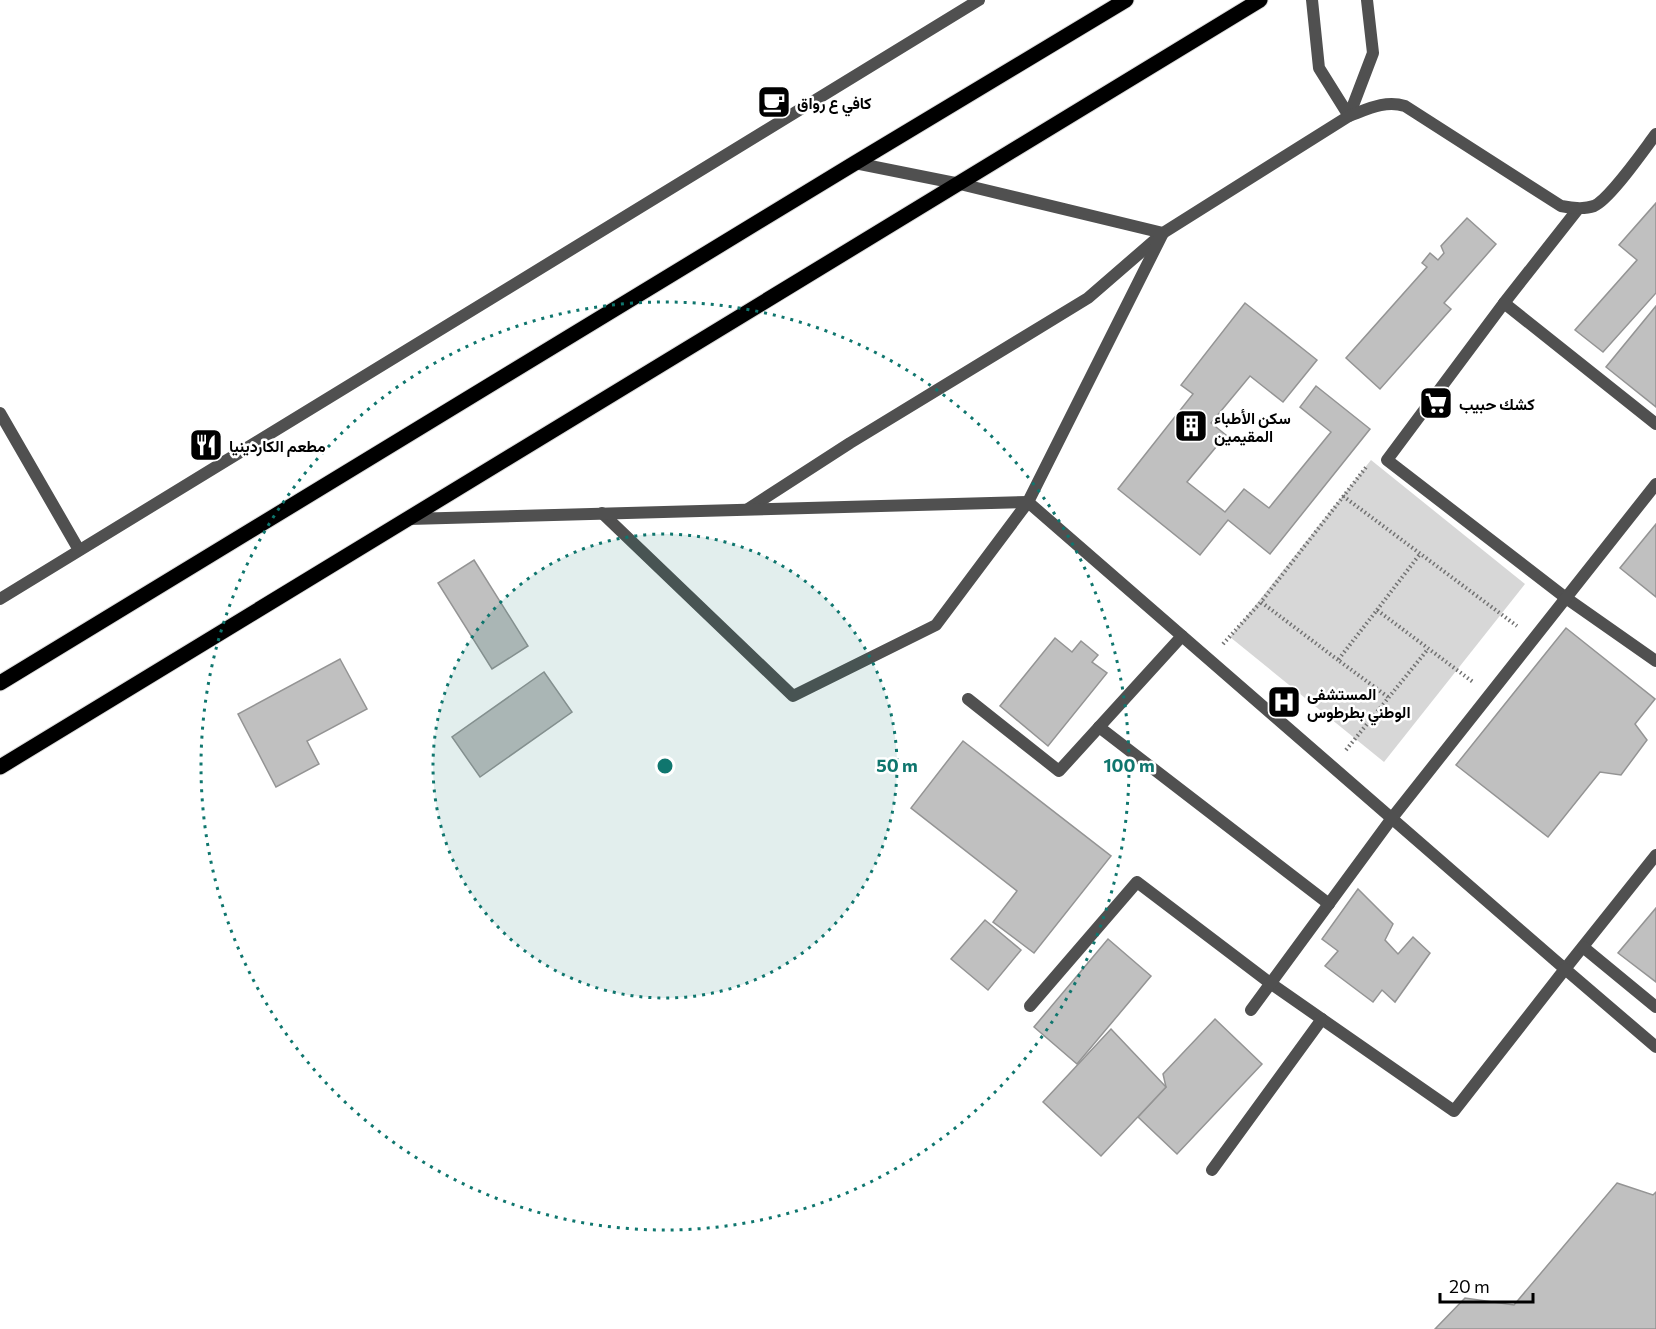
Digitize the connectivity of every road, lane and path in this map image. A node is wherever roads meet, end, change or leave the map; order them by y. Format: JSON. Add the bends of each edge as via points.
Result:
{"nodes":[{"id":1,"x":979,"y":0,"type":"edge"},
{"id":2,"x":1126,"y":0,"type":"edge"},
{"id":3,"x":1260,"y":0,"type":"edge"},
{"id":4,"x":1312,"y":0,"type":"edge"},
{"id":5,"x":1367,"y":0,"type":"edge"},
{"id":6,"x":1349,"y":116,"type":"junction"},
{"id":7,"x":1656,"y":134,"type":"edge"},
{"id":8,"x":855,"y":163,"type":"junction"},
{"id":9,"x":960,"y":184,"type":"junction"},
{"id":10,"x":1578,"y":209,"type":"junction"},
{"id":11,"x":1163,"y":233,"type":"junction"},
{"id":12,"x":1504,"y":303,"type":"junction"},
{"id":13,"x":0,"y":413,"type":"edge"},
{"id":14,"x":1656,"y":424,"type":"edge"},
{"id":15,"x":1387,"y":460,"type":"junction"},
{"id":16,"x":1656,"y":484,"type":"edge"},
{"id":17,"x":1342,"y":496,"type":"junction"},
{"id":18,"x":1028,"y":502,"type":"junction"},
{"id":19,"x":747,"y":509,"type":"junction"},
{"id":20,"x":602,"y":513,"type":"junction"},
{"id":21,"x":409,"y":519,"type":"junction"},
{"id":22,"x":79,"y":550,"type":"junction"},
{"id":23,"x":1420,"y":554,"type":"junction"},
{"id":24,"x":1566,"y":598,"type":"junction"},
{"id":25,"x":0,"y":599,"type":"edge"},
{"id":26,"x":1261,"y":602,"type":"junction"},
{"id":27,"x":1377,"y":609,"type":"junction"},
{"id":28,"x":1182,"y":636,"type":"junction"},
{"id":29,"x":1534,"y":639,"type":"junction"},
{"id":30,"x":1428,"y":649,"type":"junction"},
{"id":31,"x":1209,"y":660,"type":"junction"},
{"id":32,"x":1338,"y":660,"type":"junction"},
{"id":33,"x":1656,"y":661,"type":"edge"},
{"id":34,"x":0,"y":683,"type":"edge"},
{"id":35,"x":1490,"y":695,"type":"junction"},
{"id":36,"x":1388,"y":697,"type":"junction"},
{"id":37,"x":968,"y":699,"type":"dead end"},
{"id":38,"x":1098,"y":727,"type":"junction"},
{"id":39,"x":1332,"y":766,"type":"junction"},
{"id":40,"x":0,"y":767,"type":"edge"},
{"id":41,"x":1392,"y":818,"type":"junction"},
{"id":42,"x":1656,"y":855,"type":"edge"},
{"id":43,"x":1329,"y":904,"type":"junction"},
{"id":44,"x":1583,"y":947,"type":"junction"},
{"id":45,"x":1565,"y":969,"type":"junction"},
{"id":46,"x":1270,"y":983,"type":"junction"},
{"id":47,"x":1030,"y":1006,"type":"dead end"},
{"id":48,"x":1656,"y":1007,"type":"edge"},
{"id":49,"x":1251,"y":1010,"type":"dead end"},
{"id":50,"x":1322,"y":1019,"type":"junction"},
{"id":51,"x":1656,"y":1047,"type":"edge"},
{"id":52,"x":1212,"y":1170,"type":"dead end"}],
"edges":[{"from":1,"to":22,"type":"street"},
{"from":2,"to":8,"type":"main road"},
{"from":3,"to":9,"type":"main road"},
{"from":4,"to":6,"type":"street","via":[[1319,68]]},
{"from":5,"to":6,"type":"street","via":[[1373,52]]},
{"from":6,"to":10,"type":"street","via":[[1394,102],[1405,106],[1561,206]]},
{"from":6,"to":11,"type":"street"},
{"from":7,"to":10,"type":"street","via":[[1608,196],[1594,206]]},
{"from":8,"to":9,"type":"street"},
{"from":8,"to":34,"type":"main road"},
{"from":9,"to":11,"type":"street"},
{"from":9,"to":21,"type":"main road"},
{"from":10,"to":12,"type":"street"},
{"from":11,"to":18,"type":"street"},
{"from":11,"to":19,"type":"street","via":[[1088,298]]},
{"from":12,"to":14,"type":"street"},
{"from":12,"to":15,"type":"street"},
{"from":13,"to":22,"type":"street"},
{"from":15,"to":17,"type":"path","via":[[1371,460]]},
{"from":15,"to":24,"type":"street"},
{"from":16,"to":24,"type":"street"},
{"from":17,"to":23,"type":"path"},
{"from":17,"to":26,"type":"path"},
{"from":18,"to":19,"type":"street"},
{"from":18,"to":20,"type":"street","via":[[936,625],[793,696]]},
{"from":18,"to":28,"type":"street"},
{"from":19,"to":20,"type":"street"},
{"from":20,"to":21,"type":"street"},
{"from":21,"to":40,"type":"main road"},
{"from":22,"to":25,"type":"street"},
{"from":23,"to":27,"type":"path"},
{"from":23,"to":29,"type":"path"},
{"from":24,"to":29,"type":"street"},
{"from":24,"to":33,"type":"street"},
{"from":26,"to":31,"type":"path"},
{"from":26,"to":32,"type":"path"},
{"from":27,"to":30,"type":"path"},
{"from":27,"to":32,"type":"path"},
{"from":28,"to":31,"type":"street"},
{"from":28,"to":38,"type":"street"},
{"from":29,"to":35,"type":"street"},
{"from":30,"to":35,"type":"path"},
{"from":30,"to":36,"type":"path"},
{"from":31,"to":39,"type":"street"},
{"from":32,"to":36,"type":"path"},
{"from":35,"to":41,"type":"street"},
{"from":36,"to":39,"type":"path"},
{"from":37,"to":38,"type":"street","via":[[1059,771]]},
{"from":38,"to":43,"type":"street"},
{"from":39,"to":41,"type":"street"},
{"from":41,"to":43,"type":"street"},
{"from":41,"to":45,"type":"street"},
{"from":42,"to":44,"type":"street"},
{"from":43,"to":46,"type":"street"},
{"from":44,"to":45,"type":"street"},
{"from":44,"to":48,"type":"street"},
{"from":45,"to":50,"type":"street","via":[[1454,1111]]},
{"from":45,"to":51,"type":"street"},
{"from":46,"to":47,"type":"street","via":[[1137,882]]},
{"from":46,"to":49,"type":"street"},
{"from":46,"to":50,"type":"street"},
{"from":50,"to":52,"type":"street"}]}
